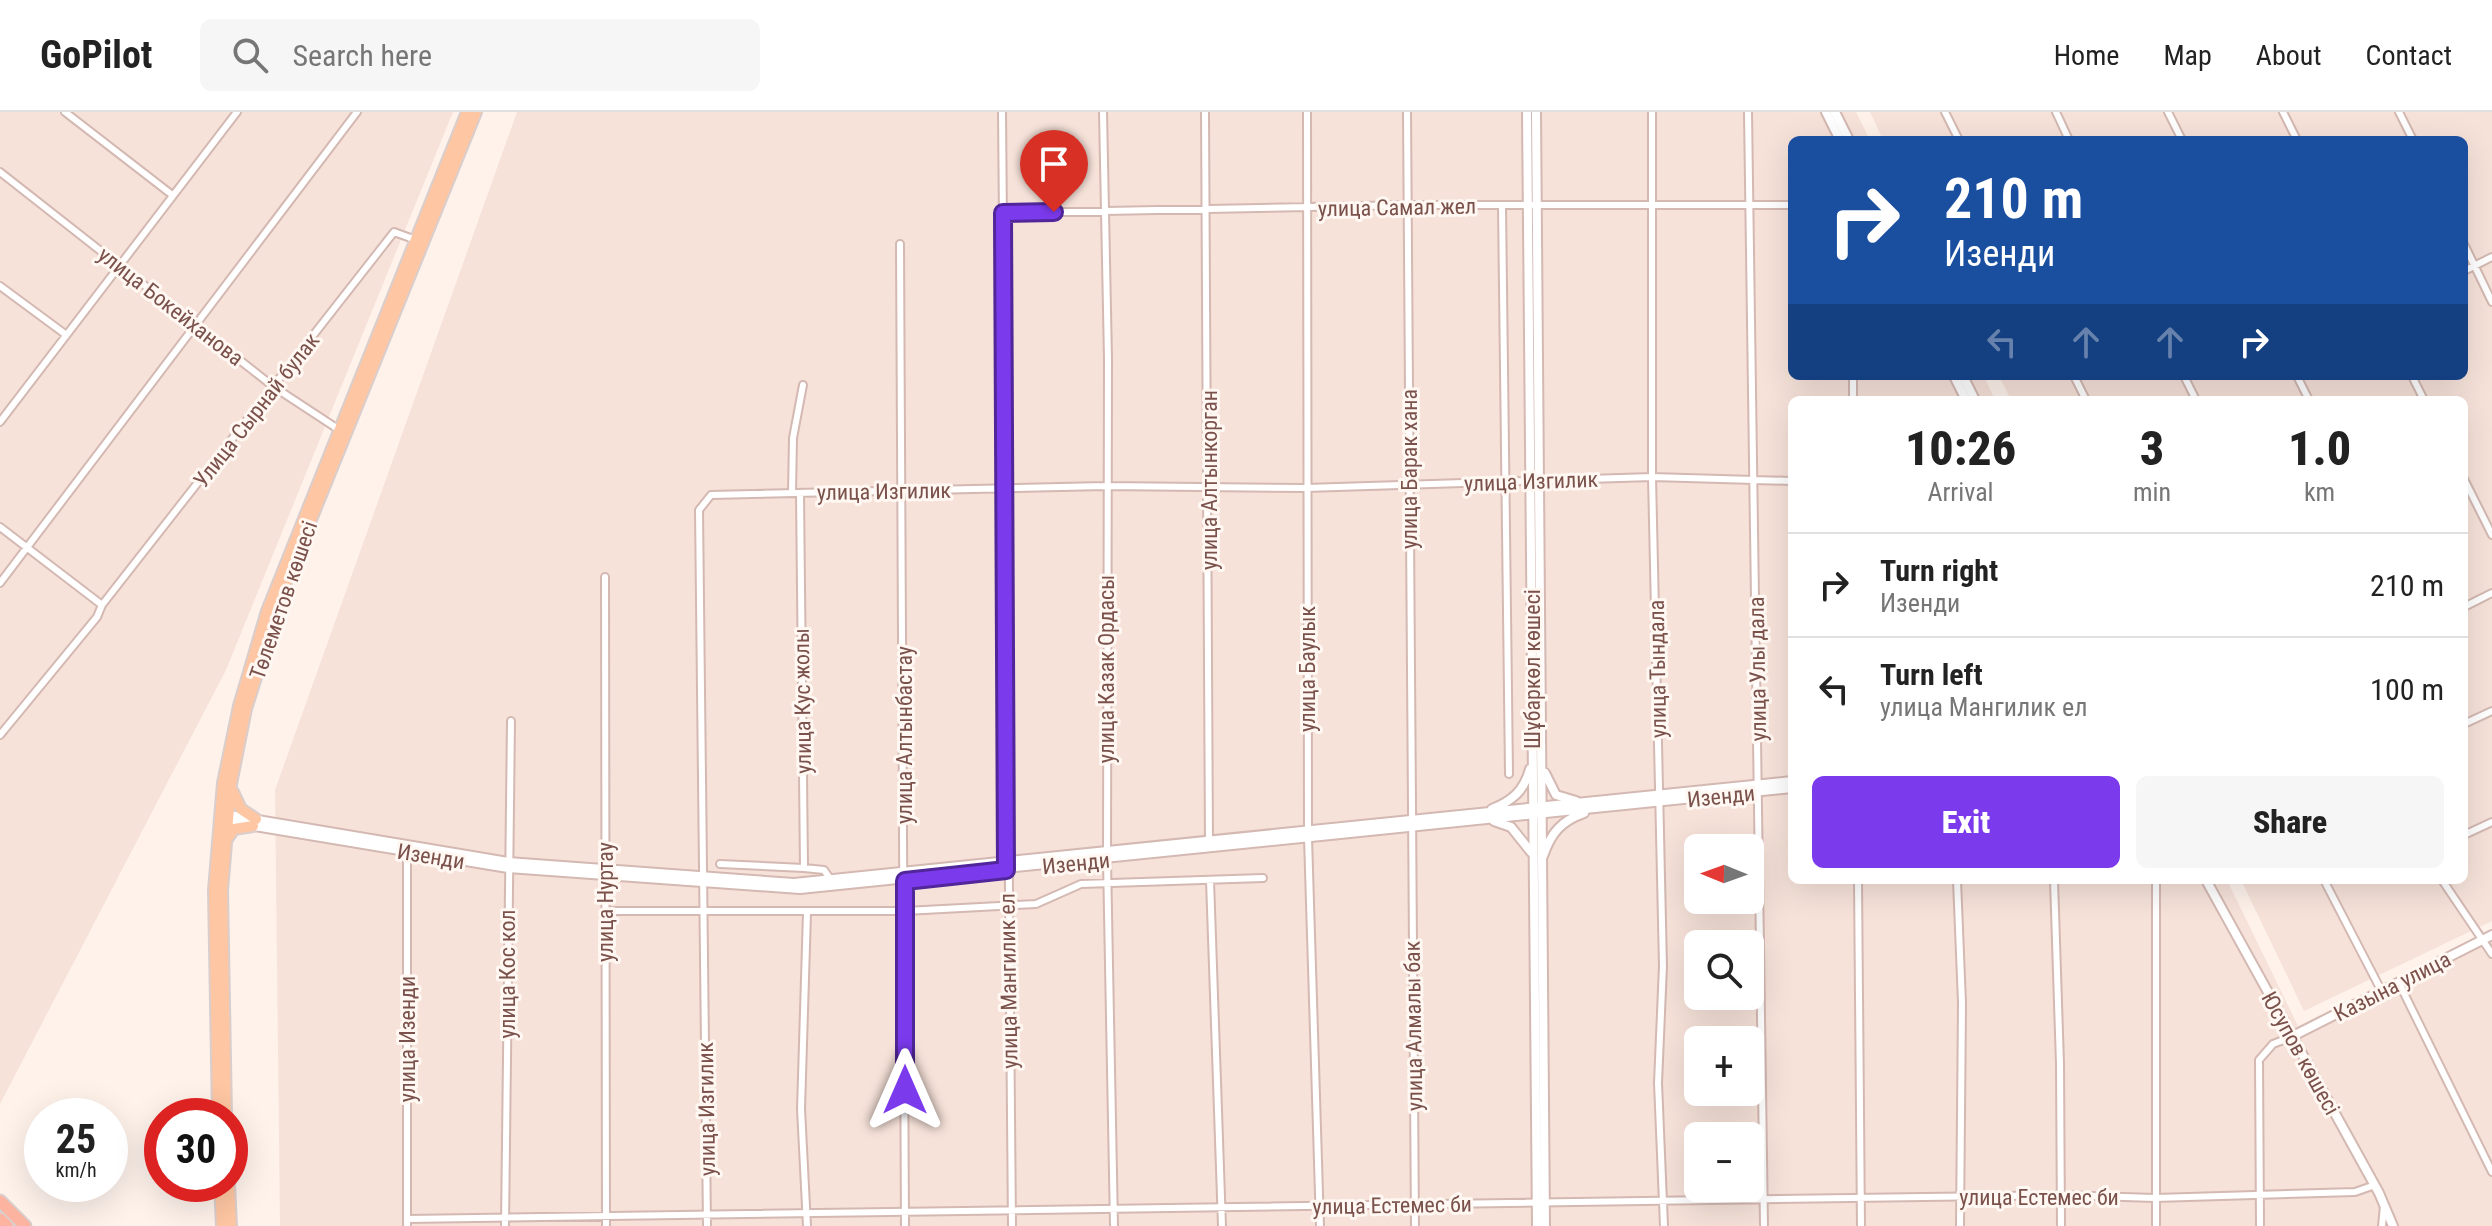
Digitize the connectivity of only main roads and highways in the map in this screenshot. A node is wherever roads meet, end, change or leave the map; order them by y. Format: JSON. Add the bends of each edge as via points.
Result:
{"nodes":[{"id":1,"x":467,"y":112,"type":"edge"},
{"id":2,"x":476,"y":112,"type":"edge"},
{"id":3,"x":342,"y":432,"type":"junction"},
{"id":4,"x":231,"y":784,"type":"junction"},
{"id":5,"x":223,"y":817,"type":"junction"},
{"id":6,"x":224,"y":853,"type":"junction"},
{"id":7,"x":217,"y":1098,"type":"edge"},
{"id":8,"x":225,"y":1098,"type":"edge"},
{"id":9,"x":0,"y":1201,"type":"edge"},
{"id":10,"x":221,"y":1202,"type":"edge"},
{"id":11,"x":230,"y":1202,"type":"edge"},
{"id":12,"x":0,"y":1219,"type":"edge"},
{"id":13,"x":7,"y":1226,"type":"edge"},
{"id":14,"x":25,"y":1226,"type":"edge"},
{"id":15,"x":222,"y":1226,"type":"edge"},
{"id":16,"x":231,"y":1226,"type":"edge"}],
"edges":[{"from":1,"to":3,"type":"main road","name":"Төлеметов көшесі"},
{"from":2,"to":3,"type":"main road","name":"Төлеметов көшесі"},
{"from":3,"to":4,"type":"main road","name":"Төлеметов көшесі","via":[[274,613]]},
{"from":3,"to":5,"type":"main road","name":"Төлеметов көшесі","via":[[256,642],[230,744]]},
{"from":4,"to":5,"type":"main road","name":"Төлеметов көшесі"},
{"from":4,"to":6,"type":"main road","via":[[241,809],[254,823],[229,834]]},
{"from":5,"to":6,"type":"main road","name":"Төлеметов көшесі"},
{"from":5,"to":7,"type":"main road","name":"Төлеметов көшесі","via":[[213,949]]},
{"from":6,"to":8,"type":"main road","name":"Төлеметов көшесі"},
{"from":9,"to":14,"type":"highway"},
{"from":10,"to":15,"type":"main road"},
{"from":11,"to":16,"type":"main road"},
{"from":12,"to":13,"type":"highway"}]}
